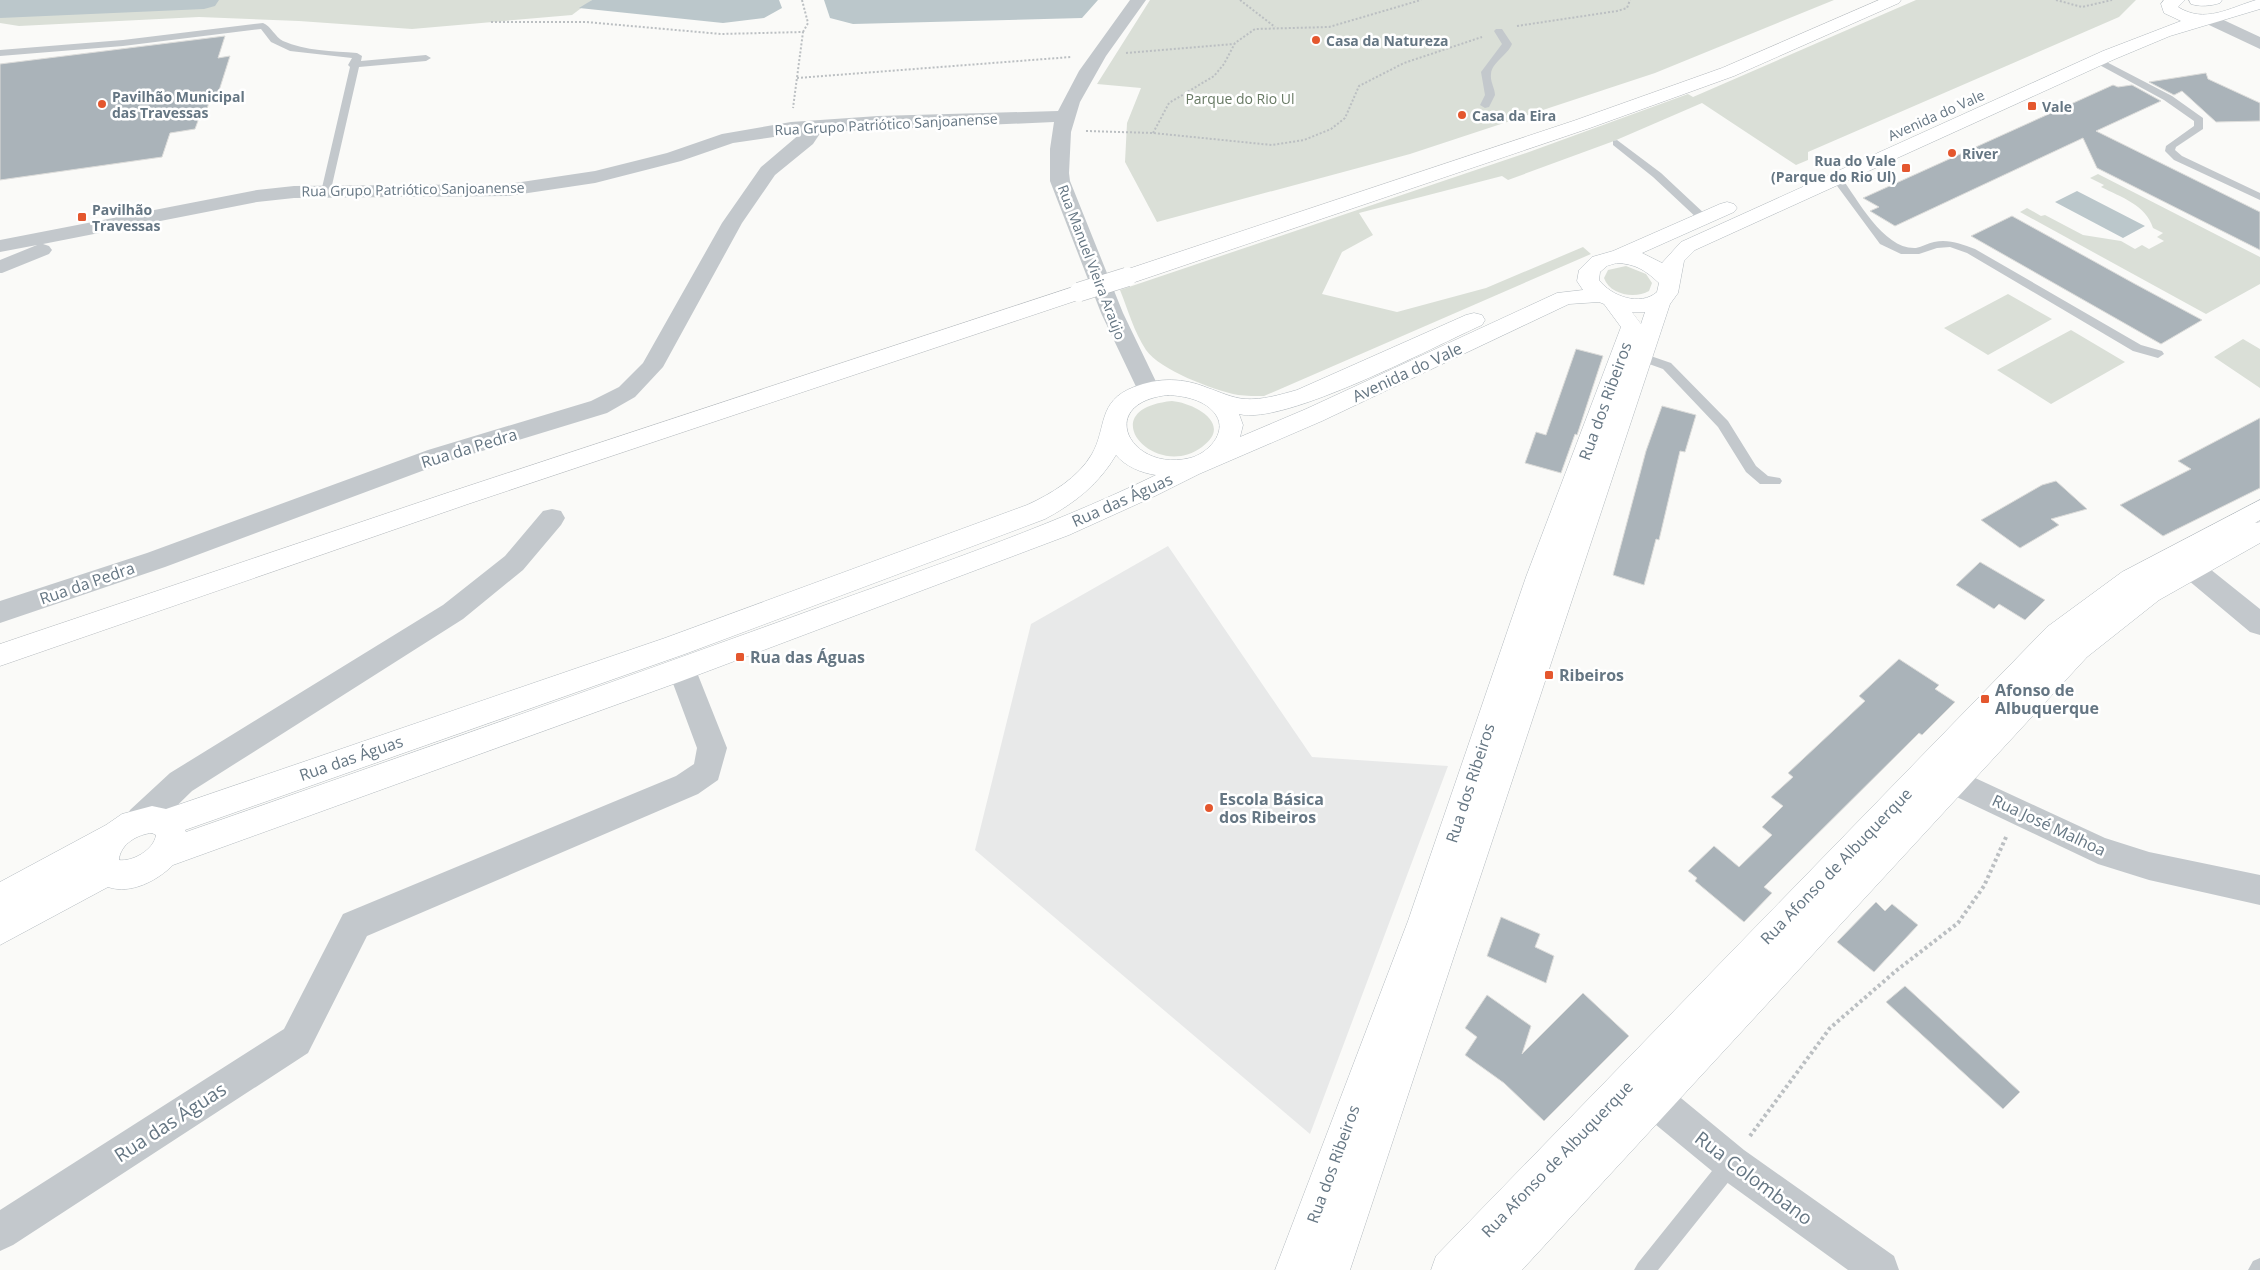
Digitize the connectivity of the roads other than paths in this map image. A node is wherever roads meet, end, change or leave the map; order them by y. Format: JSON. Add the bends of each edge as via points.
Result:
{"nodes":[{"id":1,"x":1873,"y":0,"type":"edge"},
{"id":2,"x":1893,"y":0,"type":"edge"},
{"id":3,"x":2214,"y":0,"type":"edge"},
{"id":4,"x":1137,"y":1,"type":"edge"},
{"id":5,"x":2193,"y":1,"type":"edge"},
{"id":6,"x":2173,"y":4,"type":"edge"},
{"id":7,"x":2260,"y":4,"type":"edge"},
{"id":8,"x":2211,"y":20,"type":"junction"},
{"id":9,"x":1499,"y":31,"type":"road end"},
{"id":10,"x":2260,"y":44,"type":"edge"},
{"id":11,"x":0,"y":53,"type":"edge"},
{"id":12,"x":426,"y":58,"type":"dead end"},
{"id":13,"x":2097,"y":60,"type":"junction"},
{"id":14,"x":353,"y":65,"type":"junction"},
{"id":15,"x":1485,"y":105,"type":"dead end"},
{"id":16,"x":1073,"y":123,"type":"junction"},
{"id":17,"x":815,"y":127,"type":"junction"},
{"id":18,"x":1617,"y":143,"type":"dead end"},
{"id":19,"x":1793,"y":178,"type":"dead end"},
{"id":20,"x":1837,"y":179,"type":"junction"},
{"id":21,"x":326,"y":192,"type":"junction"},
{"id":22,"x":2260,"y":197,"type":"edge"},
{"id":23,"x":1739,"y":202,"type":"dead end"},
{"id":24,"x":1703,"y":218,"type":"junction"},
{"id":25,"x":87,"y":230,"type":"junction"},
{"id":26,"x":0,"y":246,"type":"edge"},
{"id":27,"x":1619,"y":256,"type":"junction"},
{"id":28,"x":1,"y":262,"type":"edge"},
{"id":29,"x":1124,"y":272,"type":"junction"},
{"id":30,"x":1588,"y":272,"type":"junction"},
{"id":31,"x":1076,"y":288,"type":"junction"},
{"id":32,"x":1664,"y":291,"type":"junction"},
{"id":33,"x":1606,"y":298,"type":"junction"},
{"id":34,"x":2158,"y":354,"type":"dead end"},
{"id":35,"x":1642,"y":356,"type":"junction"},
{"id":36,"x":1148,"y":390,"type":"junction"},
{"id":37,"x":1212,"y":398,"type":"junction"},
{"id":38,"x":1114,"y":418,"type":"junction"},
{"id":39,"x":1206,"y":461,"type":"junction"},
{"id":40,"x":1775,"y":481,"type":"dead end"},
{"id":41,"x":2260,"y":509,"type":"edge"},
{"id":42,"x":552,"y":518,"type":"dead end"},
{"id":43,"x":2260,"y":531,"type":"edge"},
{"id":44,"x":2191,"y":568,"type":"junction"},
{"id":45,"x":0,"y":612,"type":"edge"},
{"id":46,"x":2260,"y":624,"type":"edge"},
{"id":47,"x":0,"y":637,"type":"edge"},
{"id":48,"x":0,"y":655,"type":"edge"},
{"id":49,"x":682,"y":670,"type":"junction"},
{"id":50,"x":1941,"y":776,"type":"junction"},
{"id":51,"x":154,"y":822,"type":"junction"},
{"id":52,"x":114,"y":836,"type":"junction"},
{"id":53,"x":164,"y":854,"type":"junction"},
{"id":54,"x":108,"y":871,"type":"junction"},
{"id":55,"x":2260,"y":890,"type":"edge"},
{"id":56,"x":0,"y":899,"type":"edge"},
{"id":57,"x":0,"y":930,"type":"edge"},
{"id":58,"x":1643,"y":1091,"type":"junction"},
{"id":59,"x":1731,"y":1163,"type":"junction"},
{"id":60,"x":0,"y":1232,"type":"edge"},
{"id":61,"x":1294,"y":1270,"type":"edge"},
{"id":62,"x":1331,"y":1270,"type":"edge"},
{"id":63,"x":1450,"y":1270,"type":"edge"},
{"id":64,"x":1496,"y":1270,"type":"edge"},
{"id":65,"x":1645,"y":1270,"type":"edge"},
{"id":66,"x":1880,"y":1270,"type":"edge"}],
"edges":[{"from":1,"to":29,"type":"main road","via":[[1718,66]]},
{"from":2,"to":29,"type":"main road","via":[[1728,72],[1583,124]]},
{"from":3,"to":5,"type":"main road"},
{"from":4,"to":16,"type":"street","name":"Rua Manuel Vieira Araújo","via":[[1083,81]]},
{"from":5,"to":8,"type":"main road","via":[[2219,12]]},
{"from":6,"to":8,"type":"main road","name":"Avenida do Vale","via":[[2181,16]]},
{"from":6,"to":19,"type":"main road","name":"Avenida do Vale","via":[[2134,30]]},
{"from":7,"to":8,"type":"main road","name":"Avenida do Vale"},
{"from":8,"to":10,"type":"street"},
{"from":8,"to":13,"type":"main road","name":"Avenida do Vale","via":[[2164,32]]},
{"from":9,"to":15,"type":"lane","via":[[1507,44],[1505,52],[1488,66],[1485,75],[1491,98]]},
{"from":11,"to":14,"type":"lane","via":[[263,26],[274,40],[293,49],[356,56]]},
{"from":12,"to":14,"type":"lane"},
{"from":13,"to":20,"type":"main road","name":"Avenida do Vale"},
{"from":13,"to":22,"type":"lane","via":[[2160,93],[2199,120],[2199,127],[2171,146],[2170,151],[2178,158]]},
{"from":14,"to":21,"type":"lane"},
{"from":16,"to":17,"type":"street","name":"Rua Grupo Patriótico Sanjoanense","via":[[887,122]]},
{"from":16,"to":36,"type":"street","name":"Rua Manuel Vieira Araújo","via":[[1059,161],[1060,181],[1116,326]]},
{"from":17,"to":21,"type":"street","name":"Rua Grupo Patriótico Sanjoanense","via":[[729,138],[674,157],[595,177],[508,190]]},
{"from":17,"to":45,"type":"street","name":"Rua da Pedra","via":[[806,140],[768,171],[732,223],[652,367],[627,392],[599,407],[436,456],[184,550]]},
{"from":18,"to":24,"type":"lane","via":[[1658,175]]},
{"from":20,"to":32,"type":"main road","name":"Avenida do Vale","via":[[1688,246],[1673,261]]},
{"from":20,"to":34,"type":"lane","via":[[1884,242],[1901,251],[1951,244],[1971,251],[2137,348]]},
{"from":21,"to":25,"type":"street","name":"Rua Grupo Patriótico Sanjoanense","via":[[257,196]]},
{"from":23,"to":24,"type":"main road","name":"Avenida do Vale"},
{"from":24,"to":27,"type":"main road","name":"Avenida do Vale"},
{"from":25,"to":26,"type":"street","name":"Rua Grupo Patriótico Sanjoanense"},
{"from":25,"to":28,"type":"street","name":"Rua Grupo Patriótico Sanjoanense"},
{"from":27,"to":30,"type":"main road","name":"Avenida do Vale","via":[[1598,260]]},
{"from":27,"to":32,"type":"main road","name":"Avenida do Vale","via":[[1644,261],[1664,273]]},
{"from":29,"to":31,"type":"main road","bridge":true},
{"from":30,"to":33,"type":"main road","via":[[1592,287]]},
{"from":30,"to":37,"type":"main road","name":"Avenida do Vale","via":[[1561,280],[1306,396],[1270,406],[1243,407]]},
{"from":31,"to":47,"type":"main road","via":[[452,484]]},
{"from":31,"to":48,"type":"main road"},
{"from":32,"to":33,"type":"main road","name":"Avenida do Vale","via":[[1638,306]]},
{"from":32,"to":35,"type":"main road","name":"Rua dos Ribeiros"},
{"from":33,"to":39,"type":"main road","name":"Avenida do Vale","via":[[1565,298],[1314,415]]},
{"from":33,"to":61,"type":"main road","name":"Rua dos Ribeiros","via":[[1632,327],[1539,577],[1424,920]]},
{"from":35,"to":40,"type":"lane","via":[[1667,366],[1724,424],[1751,469],[1765,480]]},
{"from":35,"to":62,"type":"main road","name":"Rua dos Ribeiros"},
{"from":36,"to":37,"type":"main road","via":[[1181,388]]},
{"from":36,"to":38,"type":"main road","via":[[1121,406]]},
{"from":37,"to":39,"type":"main road","via":[[1224,408],[1230,420],[1231,434],[1226,446]]},
{"from":38,"to":39,"type":"main road","via":[[1113,431],[1117,443],[1141,463],[1178,469]]},
{"from":38,"to":51,"type":"main road","name":"Rua das Águas","via":[[1110,440],[1094,469],[1059,501],[1036,512],[675,646]]},
{"from":39,"to":49,"type":"main road","name":"Rua das Águas","via":[[1144,493],[1048,532]]},
{"from":41,"to":50,"type":"main road","name":"Rua Afonso de Albuquerque","via":[[2132,579],[2057,635]]},
{"from":42,"to":51,"type":"street","name":"Rua das Águas","via":[[514,563],[453,612],[181,782]]},
{"from":43,"to":44,"type":"main road","name":"Rua Afonso de Albuquerque"},
{"from":44,"to":46,"type":"street"},
{"from":44,"to":50,"type":"main road","name":"Rua Afonso de Albuquerque","via":[[2150,593],[2077,649]]},
{"from":49,"to":53,"type":"main road","name":"Rua das Águas"},
{"from":49,"to":60,"type":"street","name":"Rua das Águas","via":[[712,748],[707,771],[687,785],[355,926],[296,1041]]},
{"from":50,"to":55,"type":"street","name":"Rua José Malhoa","via":[[2098,850],[2149,866]]},
{"from":50,"to":58,"type":"main road","name":"Rua Afonso de Albuquerque"},
{"from":51,"to":52,"type":"main road","name":"Rua das Águas","via":[[127,826]]},
{"from":51,"to":53,"type":"main road","via":[[170,826],[172,836]]},
{"from":52,"to":54,"type":"main road","name":"Rua das Águas","via":[[102,860]]},
{"from":52,"to":56,"type":"main road","name":"Rua das Águas"},
{"from":53,"to":54,"type":"main road","name":"Rua das Águas","via":[[139,872],[122,875]]},
{"from":54,"to":57,"type":"main road"},
{"from":58,"to":59,"type":"street","name":"Rua Colombano"},
{"from":58,"to":63,"type":"main road","name":"Rua Afonso de Albuquerque"},
{"from":58,"to":64,"type":"main road","name":"Rua Afonso de Albuquerque"},
{"from":59,"to":65,"type":"lane"},
{"from":59,"to":66,"type":"street","name":"Rua Colombano"}]}
